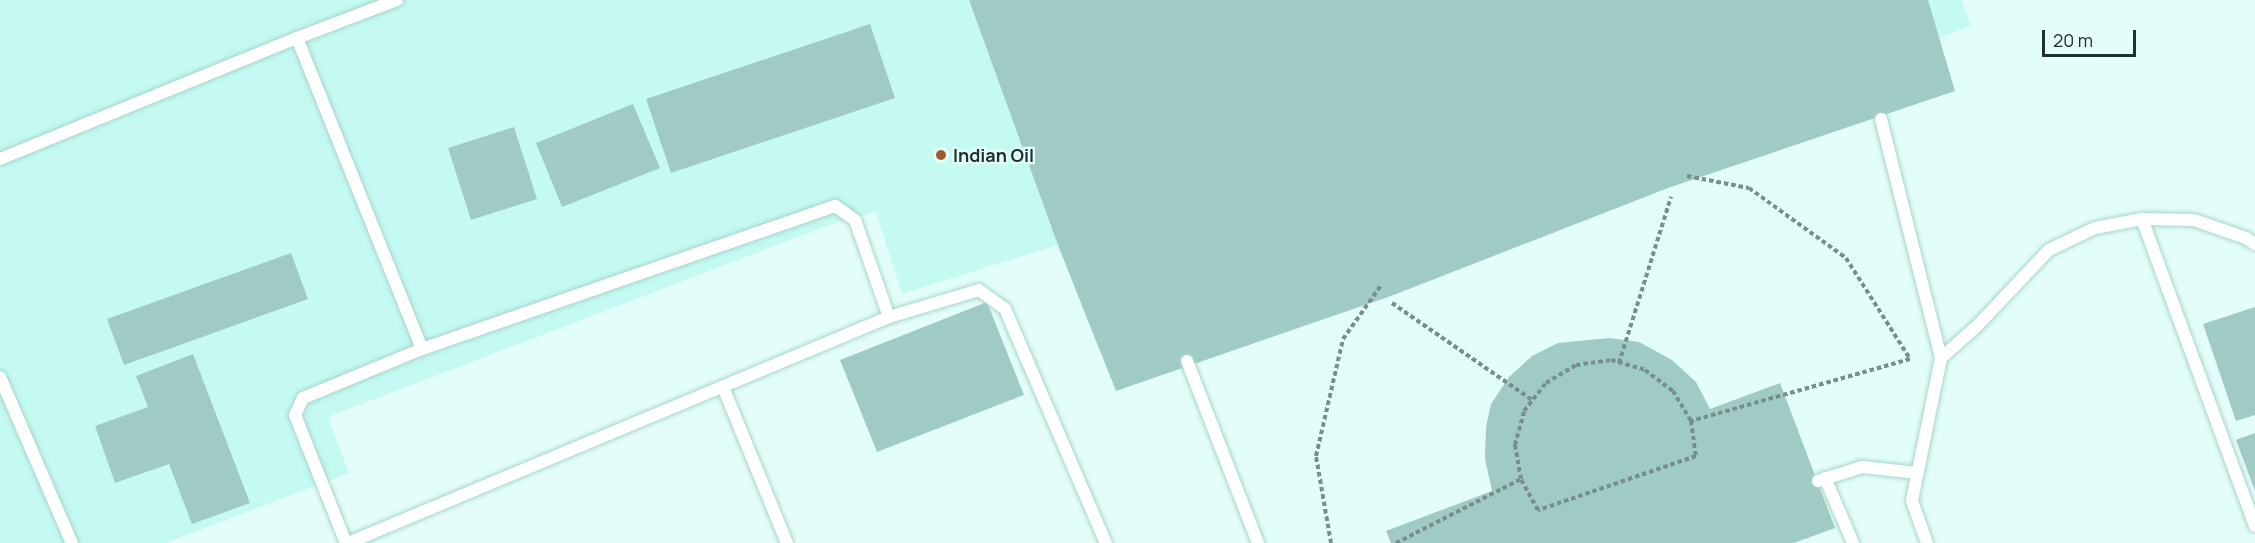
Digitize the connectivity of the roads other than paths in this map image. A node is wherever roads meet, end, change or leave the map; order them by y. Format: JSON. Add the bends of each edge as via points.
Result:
{"nodes":[{"id":1,"x":397,"y":0,"type":"edge"},
{"id":2,"x":297,"y":38,"type":"junction"},
{"id":3,"x":1881,"y":119,"type":"dead end"},
{"id":4,"x":0,"y":159,"type":"edge"},
{"id":5,"x":2142,"y":219,"type":"junction"},
{"id":6,"x":2255,"y":244,"type":"edge"},
{"id":7,"x":889,"y":317,"type":"junction"},
{"id":8,"x":422,"y":349,"type":"junction"},
{"id":9,"x":1941,"y":358,"type":"junction"},
{"id":10,"x":1187,"y":361,"type":"dead end"},
{"id":11,"x":0,"y":377,"type":"edge"},
{"id":12,"x":723,"y":387,"type":"junction"},
{"id":13,"x":1918,"y":473,"type":"junction"},
{"id":14,"x":2255,"y":526,"type":"edge"},
{"id":15,"x":72,"y":543,"type":"edge"},
{"id":16,"x":347,"y":543,"type":"edge"},
{"id":17,"x":787,"y":543,"type":"edge"},
{"id":18,"x":1106,"y":543,"type":"edge"},
{"id":19,"x":1258,"y":543,"type":"edge"},
{"id":20,"x":1853,"y":543,"type":"edge"},
{"id":21,"x":1928,"y":543,"type":"edge"}],
"edges":[{"from":1,"to":2,"type":"lane"},
{"from":2,"to":4,"type":"lane"},
{"from":2,"to":8,"type":"lane"},
{"from":3,"to":9,"type":"lane"},
{"from":5,"to":6,"type":"lane","via":[[2194,220]]},
{"from":5,"to":9,"type":"lane","via":[[2095,228],[2049,250]]},
{"from":5,"to":14,"type":"lane"},
{"from":7,"to":8,"type":"lane","via":[[855,220],[835,206]]},
{"from":7,"to":12,"type":"lane"},
{"from":7,"to":18,"type":"lane","via":[[979,290],[1005,309]]},
{"from":8,"to":16,"type":"lane","via":[[303,398],[295,415]]},
{"from":9,"to":13,"type":"lane"},
{"from":10,"to":19,"type":"lane"},
{"from":11,"to":15,"type":"lane"},
{"from":12,"to":16,"type":"lane"},
{"from":12,"to":17,"type":"lane"},
{"from":13,"to":20,"type":"lane","via":[[1862,467],[1822,480]]},
{"from":13,"to":21,"type":"lane","via":[[1912,501]]}]}
